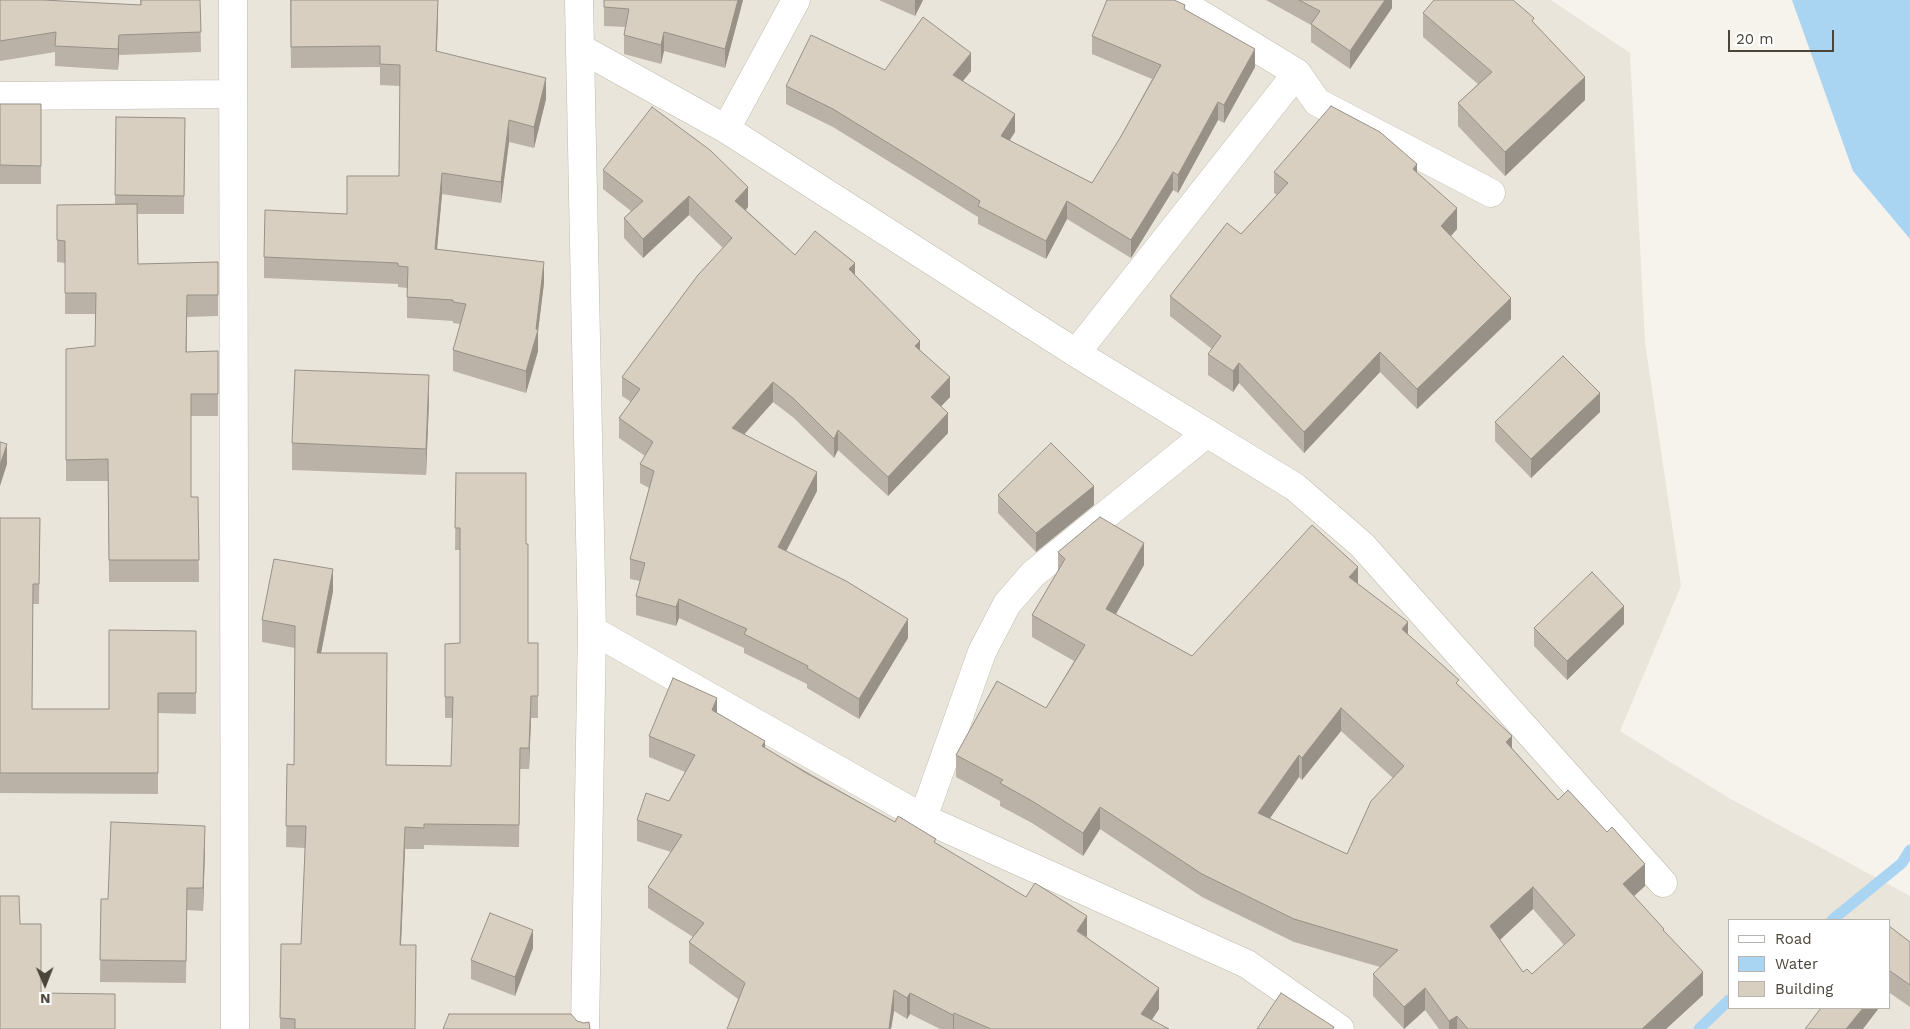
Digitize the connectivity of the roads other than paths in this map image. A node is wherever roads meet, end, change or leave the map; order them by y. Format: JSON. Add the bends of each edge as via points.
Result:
{"nodes":[{"id":1,"x":233,"y":0,"type":"edge"},
{"id":2,"x":579,"y":0,"type":"edge"},
{"id":3,"x":796,"y":0,"type":"edge"},
{"id":4,"x":1177,"y":0,"type":"edge"},
{"id":5,"x":580,"y":48,"type":"junction"},
{"id":6,"x":1297,"y":73,"type":"junction"},
{"id":7,"x":233,"y":94,"type":"junction"},
{"id":8,"x":0,"y":96,"type":"edge"},
{"id":9,"x":726,"y":129,"type":"junction"},
{"id":10,"x":1491,"y":193,"type":"dead end"},
{"id":11,"x":1076,"y":353,"type":"junction"},
{"id":12,"x":1207,"y":433,"type":"junction"},
{"id":13,"x":592,"y":630,"type":"junction"},
{"id":14,"x":923,"y":818,"type":"junction"},
{"id":15,"x":1662,"y":883,"type":"dead end"},
{"id":16,"x":235,"y":1029,"type":"edge"},
{"id":17,"x":584,"y":1029,"type":"edge"},
{"id":18,"x":1340,"y":1029,"type":"edge"}],
"edges":[{"from":1,"to":7,"type":"street"},
{"from":2,"to":5,"type":"street"},
{"from":3,"to":9,"type":"street"},
{"from":4,"to":6,"type":"street"},
{"from":5,"to":9,"type":"street"},
{"from":5,"to":13,"type":"street"},
{"from":6,"to":10,"type":"street","via":[[1317,102]]},
{"from":6,"to":11,"type":"street"},
{"from":7,"to":8,"type":"street"},
{"from":7,"to":16,"type":"street"},
{"from":9,"to":11,"type":"street"},
{"from":11,"to":12,"type":"street"},
{"from":12,"to":14,"type":"street","via":[[1033,574],[1007,604],[982,652]]},
{"from":12,"to":15,"type":"street","via":[[1295,487],[1362,544]]},
{"from":13,"to":14,"type":"street"},
{"from":13,"to":17,"type":"street"},
{"from":14,"to":18,"type":"street","via":[[1247,964]]}]}
